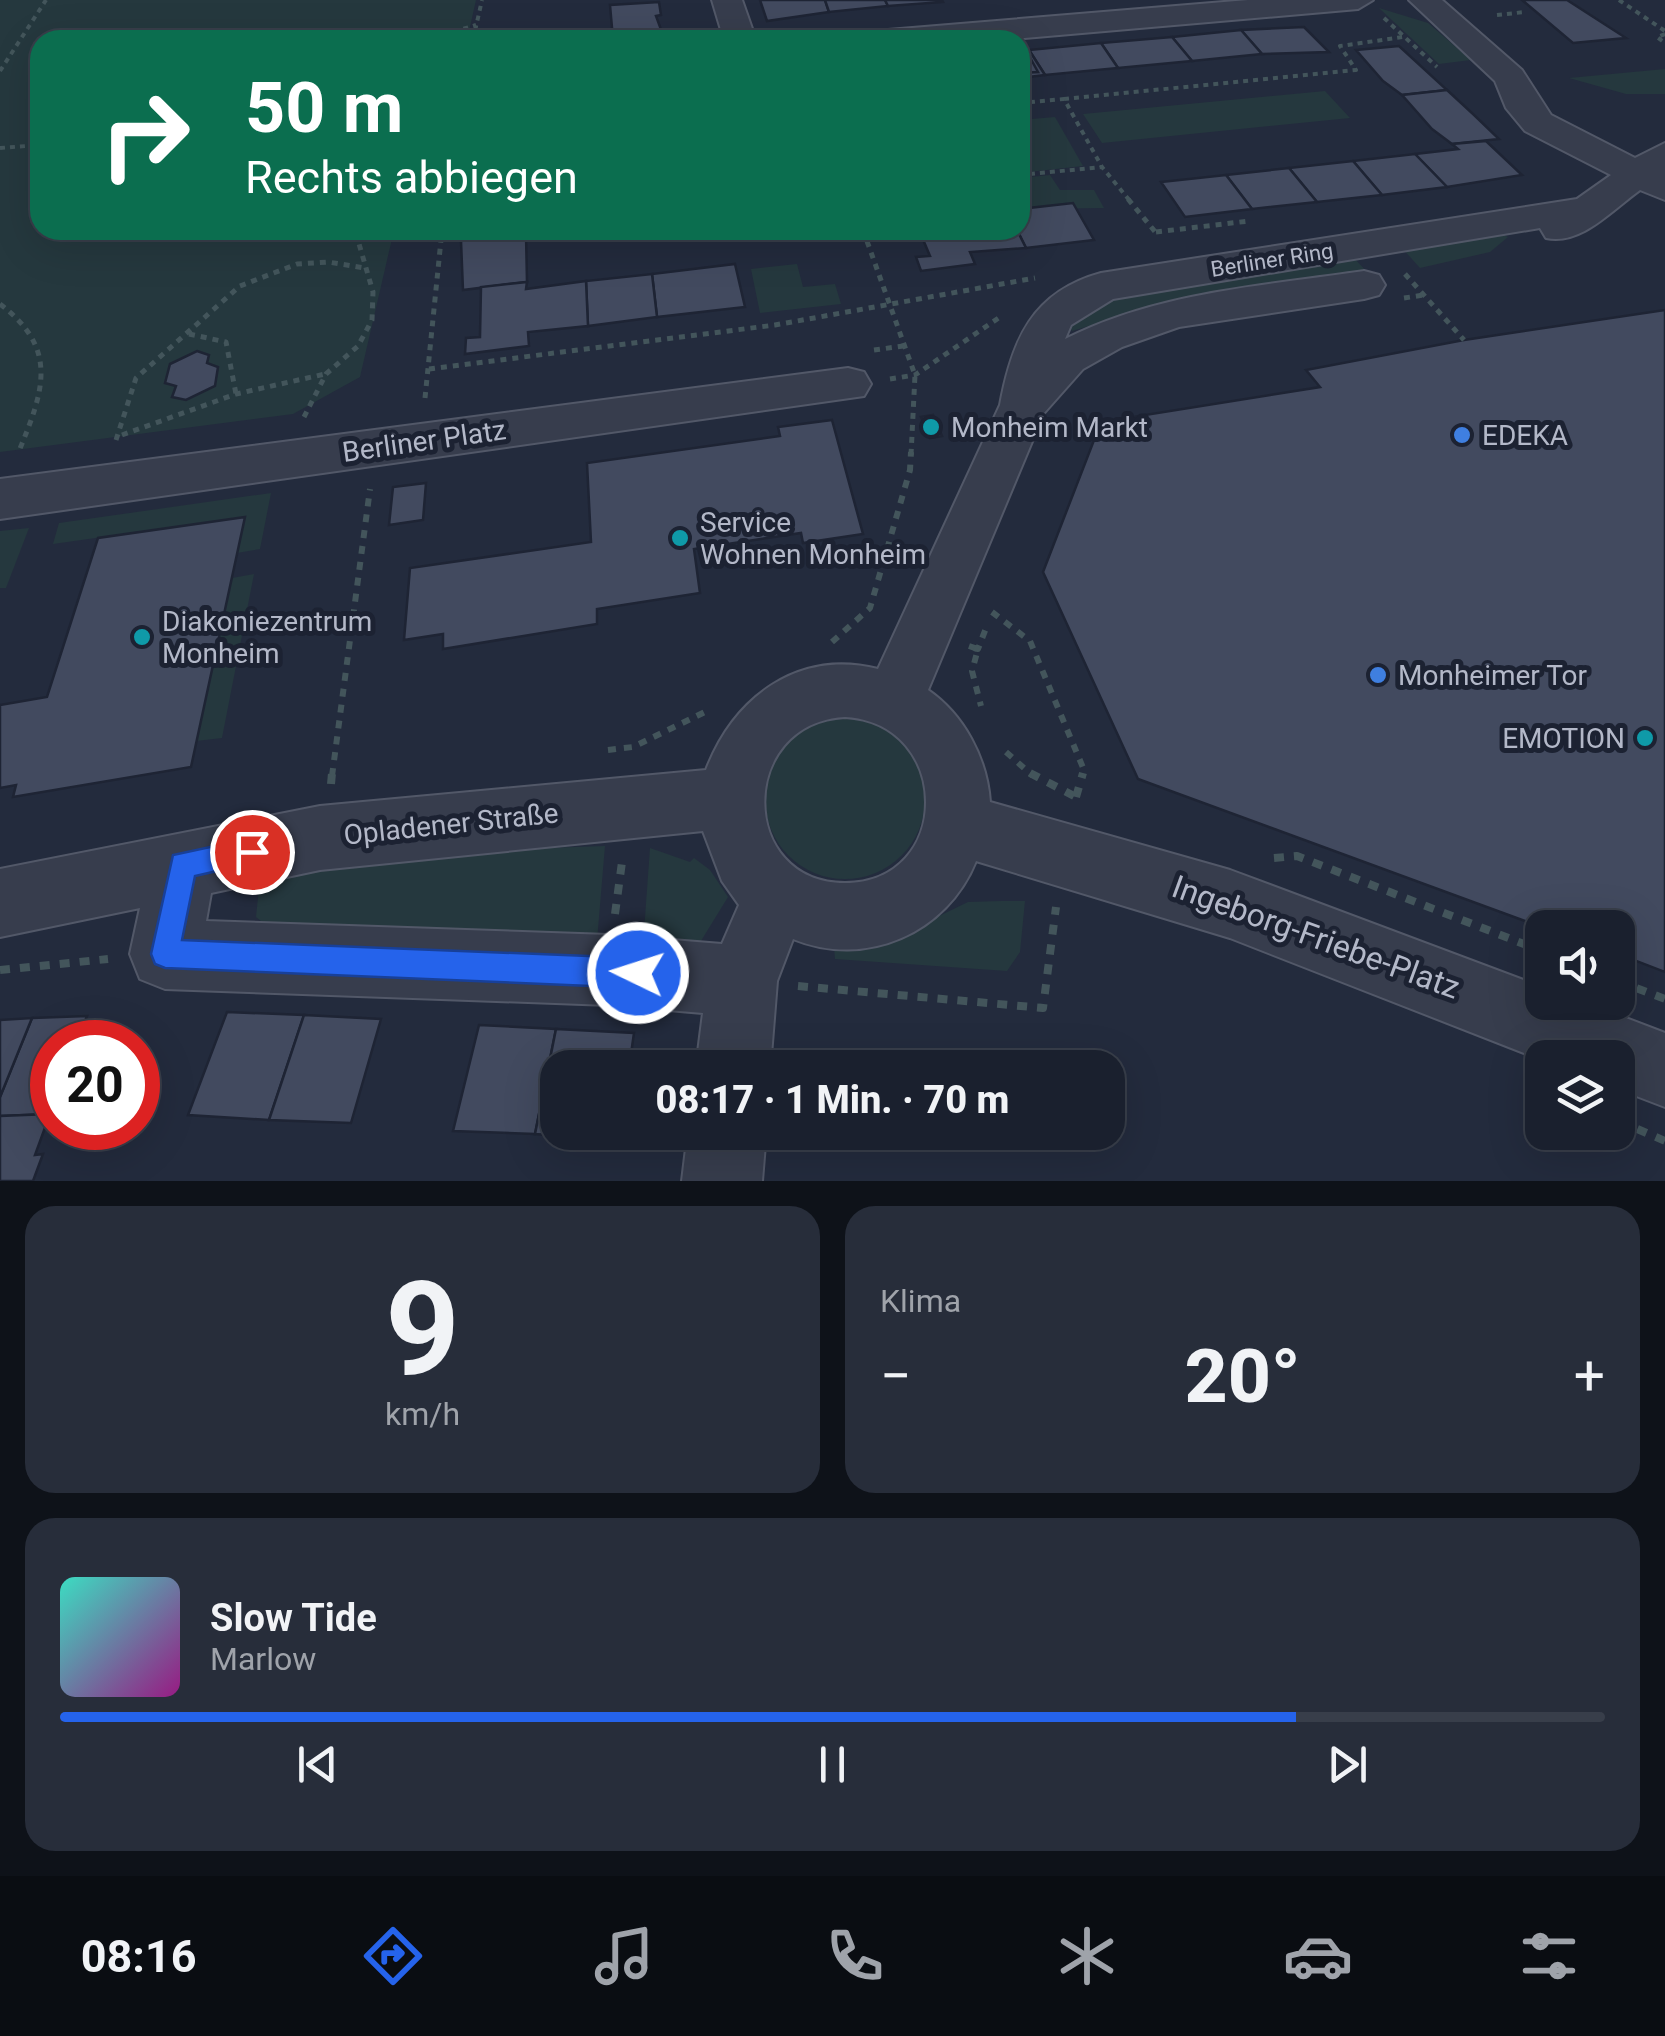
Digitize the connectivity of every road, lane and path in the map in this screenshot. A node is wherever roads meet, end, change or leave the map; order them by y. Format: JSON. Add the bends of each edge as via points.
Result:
{"nodes":[{"id":1,"x":46,"y":0,"type":"edge"},
{"id":2,"x":482,"y":0,"type":"edge"},
{"id":3,"x":727,"y":0,"type":"edge"},
{"id":4,"x":1358,"y":0,"type":"edge"},
{"id":5,"x":1424,"y":0,"type":"edge"},
{"id":6,"x":1619,"y":0,"type":"edge"},
{"id":7,"x":476,"y":25,"type":"junction"},
{"id":8,"x":459,"y":30,"type":"edge"},
{"id":9,"x":475,"y":30,"type":"edge"},
{"id":10,"x":737,"y":30,"type":"edge"},
{"id":11,"x":1006,"y":30,"type":"edge"},
{"id":12,"x":1665,"y":33,"type":"edge"},
{"id":13,"x":1404,"y":36,"type":"dead end"},
{"id":14,"x":1665,"y":43,"type":"edge"},
{"id":15,"x":1437,"y":66,"type":"dead end"},
{"id":16,"x":1423,"y":68,"type":"dead end"},
{"id":17,"x":0,"y":71,"type":"edge"},
{"id":18,"x":1064,"y":99,"type":"junction"},
{"id":19,"x":1030,"y":102,"type":"edge"},
{"id":20,"x":30,"y":146,"type":"edge"},
{"id":21,"x":0,"y":148,"type":"edge"},
{"id":22,"x":1102,"y":167,"type":"junction"},
{"id":23,"x":1657,"y":172,"type":"edge"},
{"id":24,"x":1030,"y":174,"type":"edge"},
{"id":25,"x":1592,"y":208,"type":"junction"},
{"id":26,"x":358,"y":240,"type":"edge"},
{"id":27,"x":441,"y":240,"type":"edge"},
{"id":28,"x":866,"y":240,"type":"edge"},
{"id":29,"x":1163,"y":244,"type":"dead end"},
{"id":30,"x":1378,"y":244,"type":"junction"},
{"id":31,"x":365,"y":268,"type":"junction"},
{"id":32,"x":1040,"y":278,"type":"dead end"},
{"id":33,"x":1406,"y":291,"type":"junction"},
{"id":34,"x":0,"y":304,"type":"edge"},
{"id":35,"x":889,"y":306,"type":"junction"},
{"id":36,"x":1011,"y":309,"type":"dead end"},
{"id":37,"x":188,"y":333,"type":"junction"},
{"id":38,"x":1464,"y":340,"type":"dead end"},
{"id":39,"x":429,"y":369,"type":"junction"},
{"id":40,"x":326,"y":374,"type":"junction"},
{"id":41,"x":915,"y":375,"type":"junction"},
{"id":42,"x":848,"y":384,"type":"joint"},
{"id":43,"x":236,"y":394,"type":"junction"},
{"id":44,"x":424,"y":404,"type":"dead end"},
{"id":45,"x":1024,"y":405,"type":"junction"},
{"id":46,"x":117,"y":436,"type":"junction"},
{"id":47,"x":377,"y":448,"type":"junction"},
{"id":48,"x":299,"y":458,"type":"junction"},
{"id":49,"x":8,"y":478,"type":"edge"},
{"id":50,"x":100,"y":485,"type":"junction"},
{"id":51,"x":998,"y":595,"type":"dead end"},
{"id":52,"x":992,"y":612,"type":"junction"},
{"id":53,"x":825,"y":648,"type":"dead end"},
{"id":54,"x":978,"y":649,"type":"dead end"},
{"id":55,"x":893,"y":702,"type":"junction"},
{"id":56,"x":711,"y":709,"type":"dead end"},
{"id":57,"x":595,"y":752,"type":"dead end"},
{"id":58,"x":349,"y":788,"type":"dead end"},
{"id":59,"x":728,"y":798,"type":"junction"},
{"id":60,"x":960,"y":825,"type":"junction"},
{"id":61,"x":1077,"y":828,"type":"junction"},
{"id":62,"x":1265,"y":858,"type":"dead end"},
{"id":63,"x":183,"y":865,"type":"junction"},
{"id":64,"x":776,"y":894,"type":"junction"},
{"id":65,"x":0,"y":903,"type":"edge"},
{"id":66,"x":1525,"y":945,"type":"edge"},
{"id":67,"x":165,"y":954,"type":"junction"},
{"id":68,"x":0,"y":970,"type":"edge"},
{"id":69,"x":742,"y":981,"type":"junction"},
{"id":70,"x":1635,"y":988,"type":"edge"},
{"id":71,"x":1665,"y":999,"type":"edge"},
{"id":72,"x":735,"y":1050,"type":"edge"},
{"id":73,"x":1665,"y":1070,"type":"edge"},
{"id":74,"x":1635,"y":1128,"type":"edge"},
{"id":75,"x":1665,"y":1141,"type":"edge"},
{"id":76,"x":725,"y":1150,"type":"edge"},
{"id":77,"x":722,"y":1181,"type":"edge"}],
"edges":[{"from":1,"to":17,"type":"path"},
{"from":2,"to":7,"type":"path"},
{"from":3,"to":10,"type":"street"},
{"from":4,"to":11,"type":"street"},
{"from":5,"to":23,"type":"street","via":[[1510,77],[1538,123]]},
{"from":6,"to":12,"type":"path"},
{"from":7,"to":8,"type":"path"},
{"from":7,"to":9,"type":"path"},
{"from":12,"to":14,"type":"path","via":[[1657,37]]},
{"from":13,"to":18,"type":"path","via":[[1340,46],[1356,70]]},
{"from":15,"to":16,"type":"path"},
{"from":18,"to":19,"type":"path"},
{"from":18,"to":22,"type":"path"},
{"from":20,"to":21,"type":"path"},
{"from":22,"to":24,"type":"path"},
{"from":22,"to":29,"type":"path"},
{"from":23,"to":25,"type":"street","name":"Berliner Ring"},
{"from":25,"to":30,"type":"street","name":"Berliner Ring"},
{"from":25,"to":33,"type":"street","name":"Berliner Ring","via":[[1525,252]]},
{"from":26,"to":31,"type":"path"},
{"from":27,"to":39,"type":"path"},
{"from":28,"to":35,"type":"path"},
{"from":30,"to":33,"type":"path"},
{"from":30,"to":45,"type":"street","name":"Berliner Ring","via":[[1101,287],[1054,316],[1031,362]]},
{"from":31,"to":37,"type":"path","via":[[297,264],[240,286]]},
{"from":31,"to":40,"type":"path","via":[[374,292],[372,320],[358,346]]},
{"from":32,"to":35,"type":"path","via":[[988,282]]},
{"from":33,"to":38,"type":"path"},
{"from":33,"to":45,"type":"street","name":"Berliner Ring","via":[[1171,316],[1072,354]]},
{"from":34,"to":49,"type":"path","via":[[31,332],[42,355],[43,394]]},
{"from":35,"to":39,"type":"path"},
{"from":35,"to":41,"type":"path"},
{"from":36,"to":41,"type":"path"},
{"from":37,"to":43,"type":"path","via":[[226,342]]},
{"from":37,"to":46,"type":"path","via":[[136,378]]},
{"from":39,"to":44,"type":"path"},
{"from":40,"to":43,"type":"path"},
{"from":40,"to":48,"type":"path","via":[[306,411]]},
{"from":41,"to":42,"type":"path"},
{"from":41,"to":53,"type":"path","via":[[910,470],[870,608]]},
{"from":42,"to":47,"type":"street","name":"Berliner Platz"},
{"from":43,"to":46,"type":"path"},
{"from":45,"to":55,"type":"street","name":"Berliner Ring"},
{"from":46,"to":50,"type":"path"},
{"from":47,"to":48,"type":"street","name":"Berliner Platz"},
{"from":47,"to":58,"type":"path","via":[[330,791]]},
{"from":48,"to":50,"type":"street","name":"Berliner Platz"},
{"from":49,"to":50,"type":"street","name":"Berliner Platz"},
{"from":51,"to":52,"type":"path"},
{"from":52,"to":54,"type":"path"},
{"from":52,"to":61,"type":"path","via":[[1030,641],[1084,770],[1074,796]]},
{"from":55,"to":59,"type":"street","via":[[858,693],[820,695],[786,708],[746,746]]},
{"from":55,"to":60,"type":"street","via":[[940,738],[962,794]]},
{"from":56,"to":57,"type":"path","via":[[633,746]]},
{"from":59,"to":63,"type":"street","name":"Opladener Straße","via":[[320,838]]},
{"from":59,"to":64,"type":"street","via":[[733,834],[750,867]]},
{"from":60,"to":61,"type":"street","name":"Ingeborg-Friebe-Platz"},
{"from":60,"to":64,"type":"street","via":[[948,858],[923,888],[890,907],[852,916],[812,910]]},
{"from":61,"to":69,"type":"path","via":[[1043,1008]]},
{"from":61,"to":73,"type":"street","name":"Ingeborg-Friebe-Platz","via":[[1230,904]]},
{"from":62,"to":66,"type":"path","via":[[1297,856]]},
{"from":63,"to":65,"type":"street","name":"Opladener Straße"},
{"from":63,"to":67,"type":"street"},
{"from":64,"to":69,"type":"street"},
{"from":67,"to":68,"type":"path"},
{"from":67,"to":69,"type":"street"},
{"from":69,"to":72,"type":"street"},
{"from":70,"to":71,"type":"path"},
{"from":74,"to":75,"type":"path"},
{"from":76,"to":77,"type":"street"}]}
